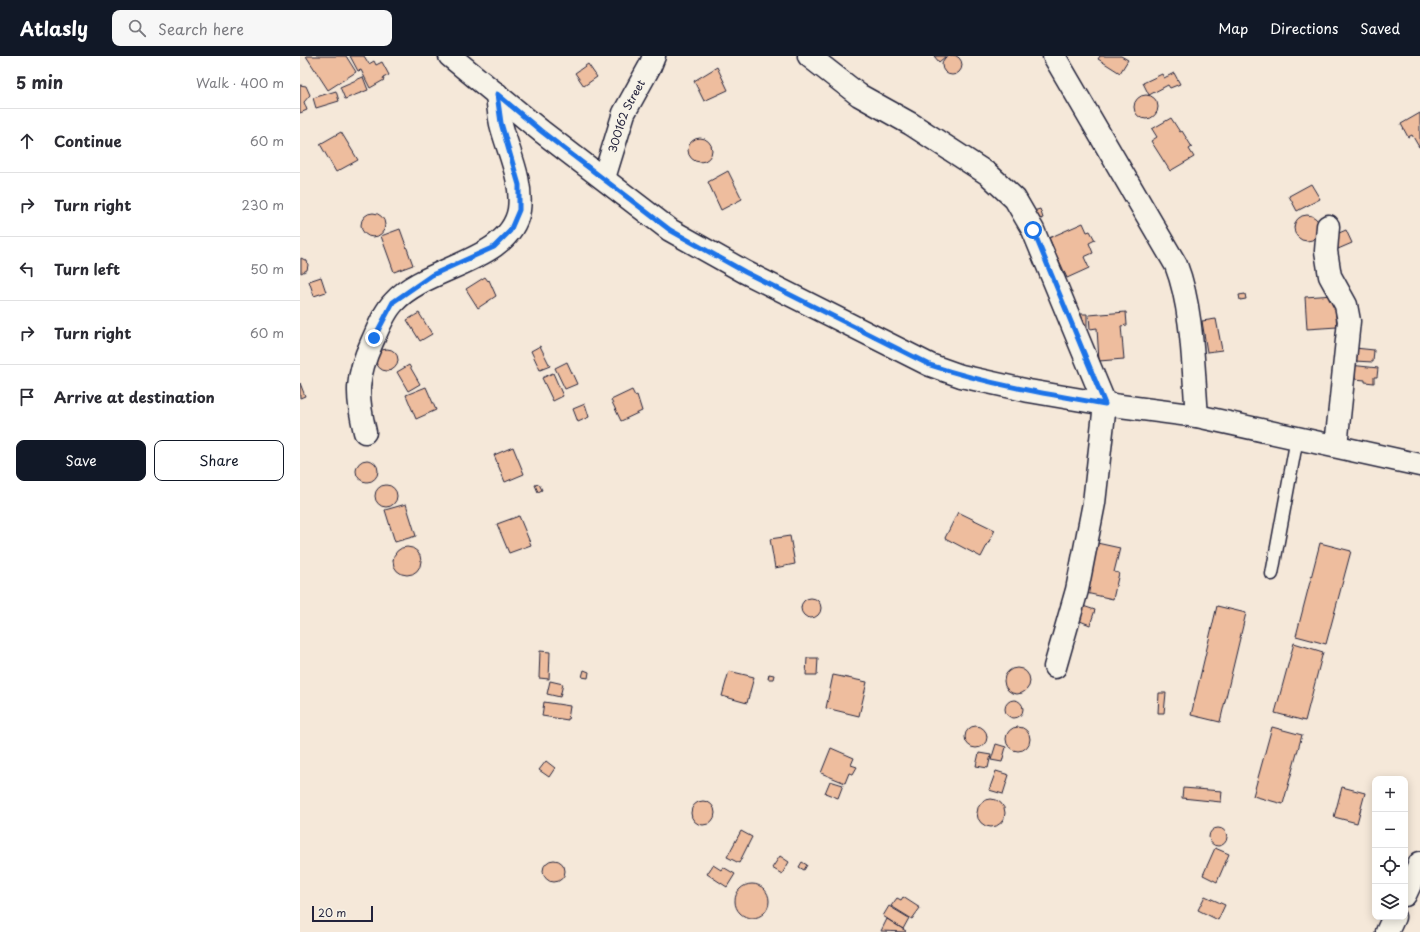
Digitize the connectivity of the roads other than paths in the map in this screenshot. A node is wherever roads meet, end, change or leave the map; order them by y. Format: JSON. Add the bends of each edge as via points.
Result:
{"nodes":[{"id":1,"x":450,"y":56,"type":"edge"},
{"id":2,"x":654,"y":56,"type":"edge"},
{"id":3,"x":808,"y":56,"type":"edge"},
{"id":4,"x":1054,"y":56,"type":"edge"},
{"id":5,"x":497,"y":94,"type":"junction"},
{"id":6,"x":604,"y":178,"type":"junction"},
{"id":7,"x":1328,"y":226,"type":"dead end"},
{"id":8,"x":1105,"y":404,"type":"junction"},
{"id":9,"x":1197,"y":416,"type":"junction"},
{"id":10,"x":365,"y":432,"type":"dead end"},
{"id":11,"x":1297,"y":438,"type":"junction"},
{"id":12,"x":1336,"y":446,"type":"junction"},
{"id":13,"x":1420,"y":465,"type":"edge"},
{"id":14,"x":1272,"y":574,"type":"dead end"},
{"id":15,"x":1055,"y":667,"type":"dead end"},
{"id":16,"x":1420,"y":863,"type":"edge"},
{"id":17,"x":1408,"y":889,"type":"edge"},
{"id":18,"x":1393,"y":920,"type":"edge"},
{"id":19,"x":1387,"y":932,"type":"edge"}],
"edges":[{"from":1,"to":5,"type":"street"},
{"from":2,"to":6,"type":"street","name":"300162 Street","via":[[624,113]]},
{"from":3,"to":8,"type":"street","via":[[859,95],[911,124],[988,174],[1015,199],[1033,230]]},
{"from":4,"to":9,"type":"street","via":[[1176,264],[1186,302]]},
{"from":5,"to":6,"type":"street"},
{"from":5,"to":10,"type":"street","via":[[501,123],[519,185],[519,210],[510,231],[494,247],[432,275],[393,302],[362,364],[358,386],[359,409]]},
{"from":6,"to":8,"type":"street","via":[[670,230],[752,275],[930,365],[961,376]]},
{"from":7,"to":12,"type":"street","via":[[1326,251],[1330,276],[1346,306],[1349,321]]},
{"from":8,"to":9,"type":"street"},
{"from":8,"to":15,"type":"street","via":[[1094,503],[1077,590]]},
{"from":9,"to":11,"type":"street"},
{"from":11,"to":12,"type":"street"},
{"from":11,"to":14,"type":"lane"},
{"from":12,"to":13,"type":"street"},
{"from":16,"to":17,"type":"street"},
{"from":18,"to":19,"type":"street"}]}
